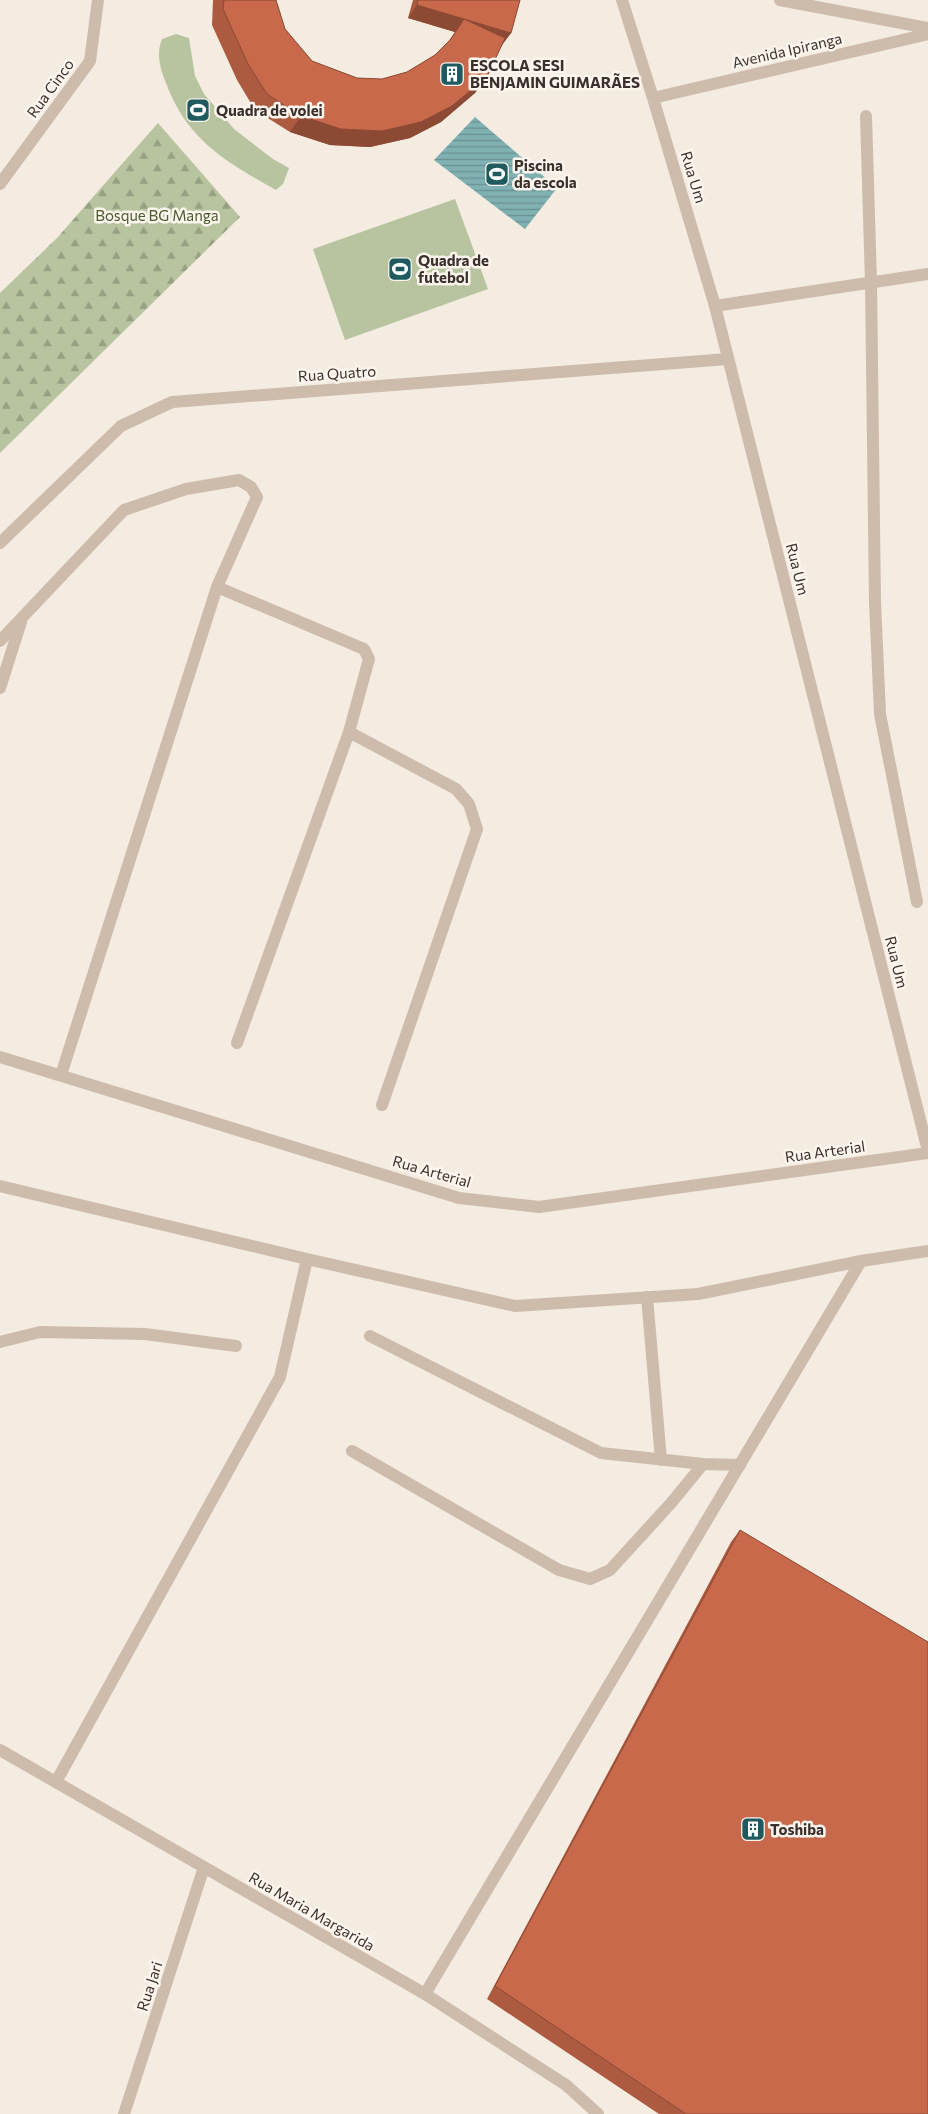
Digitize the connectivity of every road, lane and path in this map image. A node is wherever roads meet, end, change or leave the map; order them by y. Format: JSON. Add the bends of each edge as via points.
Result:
{"nodes":[{"id":1,"x":98,"y":0,"type":"edge"},
{"id":2,"x":622,"y":0,"type":"edge"},
{"id":3,"x":780,"y":0,"type":"edge"},
{"id":4,"x":928,"y":28,"type":"edge"},
{"id":5,"x":928,"y":34,"type":"edge"},
{"id":6,"x":653,"y":98,"type":"junction"},
{"id":7,"x":866,"y":116,"type":"dead end"},
{"id":8,"x":0,"y":184,"type":"edge"},
{"id":9,"x":928,"y":274,"type":"edge"},
{"id":10,"x":871,"y":283,"type":"junction"},
{"id":11,"x":715,"y":306,"type":"junction"},
{"id":12,"x":728,"y":359,"type":"junction"},
{"id":13,"x":0,"y":543,"type":"edge"},
{"id":14,"x":217,"y":586,"type":"junction"},
{"id":15,"x":23,"y":617,"type":"junction"},
{"id":16,"x":0,"y":641,"type":"edge"},
{"id":17,"x":0,"y":688,"type":"edge"},
{"id":18,"x":349,"y":732,"type":"junction"},
{"id":19,"x":916,"y":902,"type":"dead end"},
{"id":20,"x":237,"y":1044,"type":"dead end"},
{"id":21,"x":0,"y":1056,"type":"edge"},
{"id":22,"x":61,"y":1076,"type":"junction"},
{"id":23,"x":382,"y":1104,"type":"dead end"},
{"id":24,"x":928,"y":1152,"type":"edge"},
{"id":25,"x":0,"y":1186,"type":"edge"},
{"id":26,"x":928,"y":1251,"type":"edge"},
{"id":27,"x":307,"y":1259,"type":"junction"},
{"id":28,"x":861,"y":1261,"type":"junction"},
{"id":29,"x":647,"y":1297,"type":"junction"},
{"id":30,"x":370,"y":1336,"type":"dead end"},
{"id":31,"x":0,"y":1342,"type":"edge"},
{"id":32,"x":236,"y":1346,"type":"dead end"},
{"id":33,"x":352,"y":1451,"type":"dead end"},
{"id":34,"x":662,"y":1460,"type":"junction"},
{"id":35,"x":703,"y":1464,"type":"junction"},
{"id":36,"x":740,"y":1465,"type":"junction"},
{"id":37,"x":0,"y":1750,"type":"edge"},
{"id":38,"x":56,"y":1782,"type":"junction"},
{"id":39,"x":204,"y":1867,"type":"junction"},
{"id":40,"x":425,"y":1994,"type":"junction"},
{"id":41,"x":124,"y":2114,"type":"edge"},
{"id":42,"x":598,"y":2114,"type":"edge"}],
"edges":[{"from":1,"to":8,"type":"street","name":"Rua Cinco","via":[[90,61]]},
{"from":2,"to":6,"type":"street","name":"Rua Um"},
{"from":3,"to":4,"type":"street"},
{"from":5,"to":6,"type":"street","name":"Avenida Ipiranga"},
{"from":6,"to":11,"type":"street","name":"Rua Um"},
{"from":7,"to":10,"type":"street"},
{"from":9,"to":10,"type":"street"},
{"from":10,"to":11,"type":"street"},
{"from":10,"to":19,"type":"street","via":[[875,602],[880,714]]},
{"from":11,"to":12,"type":"street","name":"Rua Um"},
{"from":12,"to":13,"type":"street","name":"Rua Quatro","via":[[172,402],[121,426]]},
{"from":12,"to":24,"type":"street","name":"Rua Um"},
{"from":14,"to":15,"type":"street","via":[[257,497],[239,480],[186,489],[124,510]]},
{"from":14,"to":18,"type":"street","via":[[364,649],[369,659]]},
{"from":14,"to":22,"type":"street"},
{"from":15,"to":16,"type":"street"},
{"from":15,"to":17,"type":"street"},
{"from":18,"to":20,"type":"street"},
{"from":18,"to":23,"type":"street","via":[[456,789],[468,804],[477,829]]},
{"from":21,"to":22,"type":"street","name":"Rua Arterial"},
{"from":22,"to":24,"type":"street","name":"Rua Arterial","via":[[459,1198],[539,1208]]},
{"from":25,"to":27,"type":"street"},
{"from":26,"to":28,"type":"street"},
{"from":27,"to":29,"type":"street","via":[[515,1306]]},
{"from":27,"to":38,"type":"street","via":[[280,1377]]},
{"from":28,"to":29,"type":"street","via":[[698,1294]]},
{"from":28,"to":36,"type":"street"},
{"from":29,"to":34,"type":"street"},
{"from":30,"to":34,"type":"street","via":[[601,1453]]},
{"from":31,"to":32,"type":"street","via":[[40,1332],[145,1334]]},
{"from":33,"to":35,"type":"street","via":[[559,1570],[590,1579],[610,1570]]},
{"from":34,"to":35,"type":"street"},
{"from":35,"to":36,"type":"street"},
{"from":36,"to":40,"type":"street"},
{"from":37,"to":38,"type":"street","name":"Rua Maria Margarida"},
{"from":38,"to":39,"type":"street","name":"Rua Maria Margarida"},
{"from":39,"to":40,"type":"street","name":"Rua Maria Margarida"},
{"from":39,"to":41,"type":"street","name":"Rua Jari"},
{"from":40,"to":42,"type":"street","name":"Rua Maria Margarida","via":[[566,2085]]}]}
